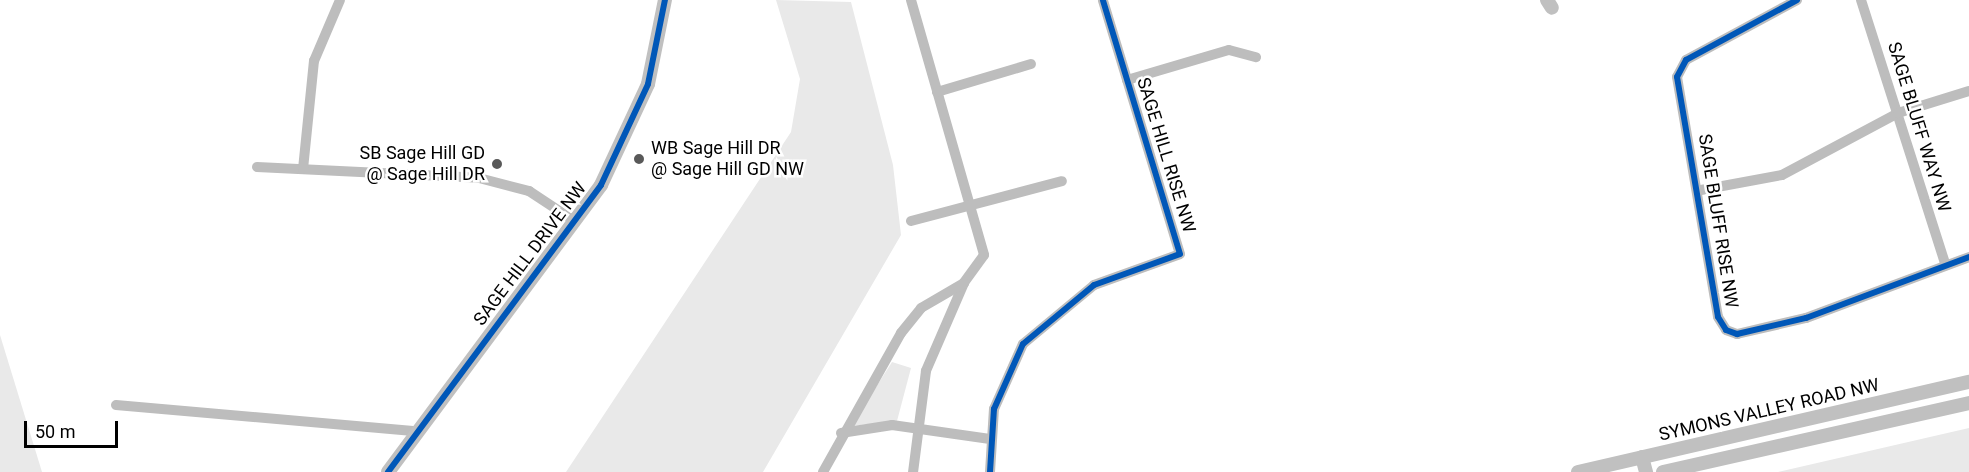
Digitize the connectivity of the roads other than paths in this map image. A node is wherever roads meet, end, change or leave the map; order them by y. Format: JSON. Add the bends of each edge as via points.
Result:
{"nodes":[{"id":1,"x":340,"y":0,"type":"edge"},
{"id":2,"x":665,"y":0,"type":"edge"},
{"id":3,"x":911,"y":0,"type":"edge"},
{"id":4,"x":1103,"y":0,"type":"edge"},
{"id":5,"x":1547,"y":0,"type":"edge"},
{"id":6,"x":1552,"y":0,"type":"edge"},
{"id":7,"x":1797,"y":0,"type":"edge"},
{"id":8,"x":1861,"y":0,"type":"edge"},
{"id":9,"x":1256,"y":57,"type":"dead end"},
{"id":10,"x":1031,"y":64,"type":"dead end"},
{"id":11,"x":1127,"y":80,"type":"junction"},
{"id":12,"x":1969,"y":91,"type":"edge"},
{"id":13,"x":937,"y":92,"type":"junction"},
{"id":14,"x":1898,"y":113,"type":"junction"},
{"id":15,"x":257,"y":167,"type":"dead end"},
{"id":16,"x":303,"y":169,"type":"junction"},
{"id":17,"x":1062,"y":181,"type":"dead end"},
{"id":18,"x":1701,"y":190,"type":"junction"},
{"id":19,"x":969,"y":206,"type":"junction"},
{"id":20,"x":911,"y":221,"type":"dead end"},
{"id":21,"x":576,"y":222,"type":"junction"},
{"id":22,"x":1969,"y":256,"type":"edge"},
{"id":23,"x":1944,"y":264,"type":"junction"},
{"id":24,"x":964,"y":283,"type":"junction"},
{"id":25,"x":1969,"y":382,"type":"edge"},
{"id":26,"x":1969,"y":403,"type":"edge"},
{"id":27,"x":116,"y":405,"type":"dead end"},
{"id":28,"x":914,"y":429,"type":"junction"},
{"id":29,"x":416,"y":431,"type":"junction"},
{"id":30,"x":841,"y":433,"type":"junction"},
{"id":31,"x":990,"y":439,"type":"junction"},
{"id":32,"x":1642,"y":457,"type":"junction"},
{"id":33,"x":388,"y":472,"type":"edge"},
{"id":34,"x":823,"y":472,"type":"edge"},
{"id":35,"x":913,"y":472,"type":"edge"},
{"id":36,"x":990,"y":472,"type":"edge"},
{"id":37,"x":1578,"y":472,"type":"edge"},
{"id":38,"x":1646,"y":472,"type":"edge"},
{"id":39,"x":1663,"y":472,"type":"edge"}],
"edges":[{"from":1,"to":16,"type":"street","via":[[314,61]]},
{"from":2,"to":21,"type":"main road","name":"SAGE HILL DRIVE NW","via":[[648,84],[624,142]]},
{"from":3,"to":13,"type":"street"},
{"from":4,"to":11,"type":"street","name":"SAGE HILL RISE NW"},
{"from":5,"to":6,"type":"main road","via":[[1552,9]]},
{"from":7,"to":18,"type":"street","name":"SAGE BLUFF RISE NW","via":[[1686,60],[1677,77]]},
{"from":8,"to":14,"type":"street","name":"SAGE BLUFF WAY NW"},
{"from":9,"to":11,"type":"street","via":[[1229,50]]},
{"from":10,"to":13,"type":"street"},
{"from":11,"to":31,"type":"street","name":"SAGE HILL RISE NW","via":[[1180,254],[1094,285],[1039,327],[1006,373]]},
{"from":12,"to":14,"type":"street"},
{"from":13,"to":19,"type":"street"},
{"from":14,"to":18,"type":"street","via":[[1782,175]]},
{"from":14,"to":23,"type":"street","name":"SAGE BLUFF WAY NW"},
{"from":15,"to":16,"type":"street"},
{"from":16,"to":21,"type":"street","via":[[479,178],[529,191]]},
{"from":17,"to":19,"type":"street"},
{"from":18,"to":23,"type":"street","name":"SAGE BLUFF RISE NW","via":[[1719,317],[1726,330],[1737,334],[1806,318]]},
{"from":19,"to":20,"type":"street"},
{"from":19,"to":24,"type":"street","via":[[984,255]]},
{"from":21,"to":29,"type":"main road","name":"SAGE HILL DRIVE NW"},
{"from":22,"to":23,"type":"street","name":"SAGE BLUFF RISE NW"},
{"from":24,"to":28,"type":"street","via":[[926,371]]},
{"from":24,"to":30,"type":"street","via":[[921,308],[874,373]]},
{"from":25,"to":32,"type":"main road","name":"SYMONS VALLEY ROAD NW"},
{"from":26,"to":39,"type":"main road","name":"SYMONS VALLEY ROAD NW"},
{"from":27,"to":29,"type":"street"},
{"from":28,"to":30,"type":"street","via":[[892,425]]},
{"from":28,"to":31,"type":"street"},
{"from":28,"to":35,"type":"street"},
{"from":29,"to":33,"type":"main road","name":"SAGE HILL DRIVE NW"},
{"from":30,"to":34,"type":"street"},
{"from":31,"to":36,"type":"street","name":"SAGE HILL RISE NW"},
{"from":32,"to":37,"type":"main road","name":"SYMONS VALLEY ROAD NW"},
{"from":32,"to":38,"type":"main road"}]}
